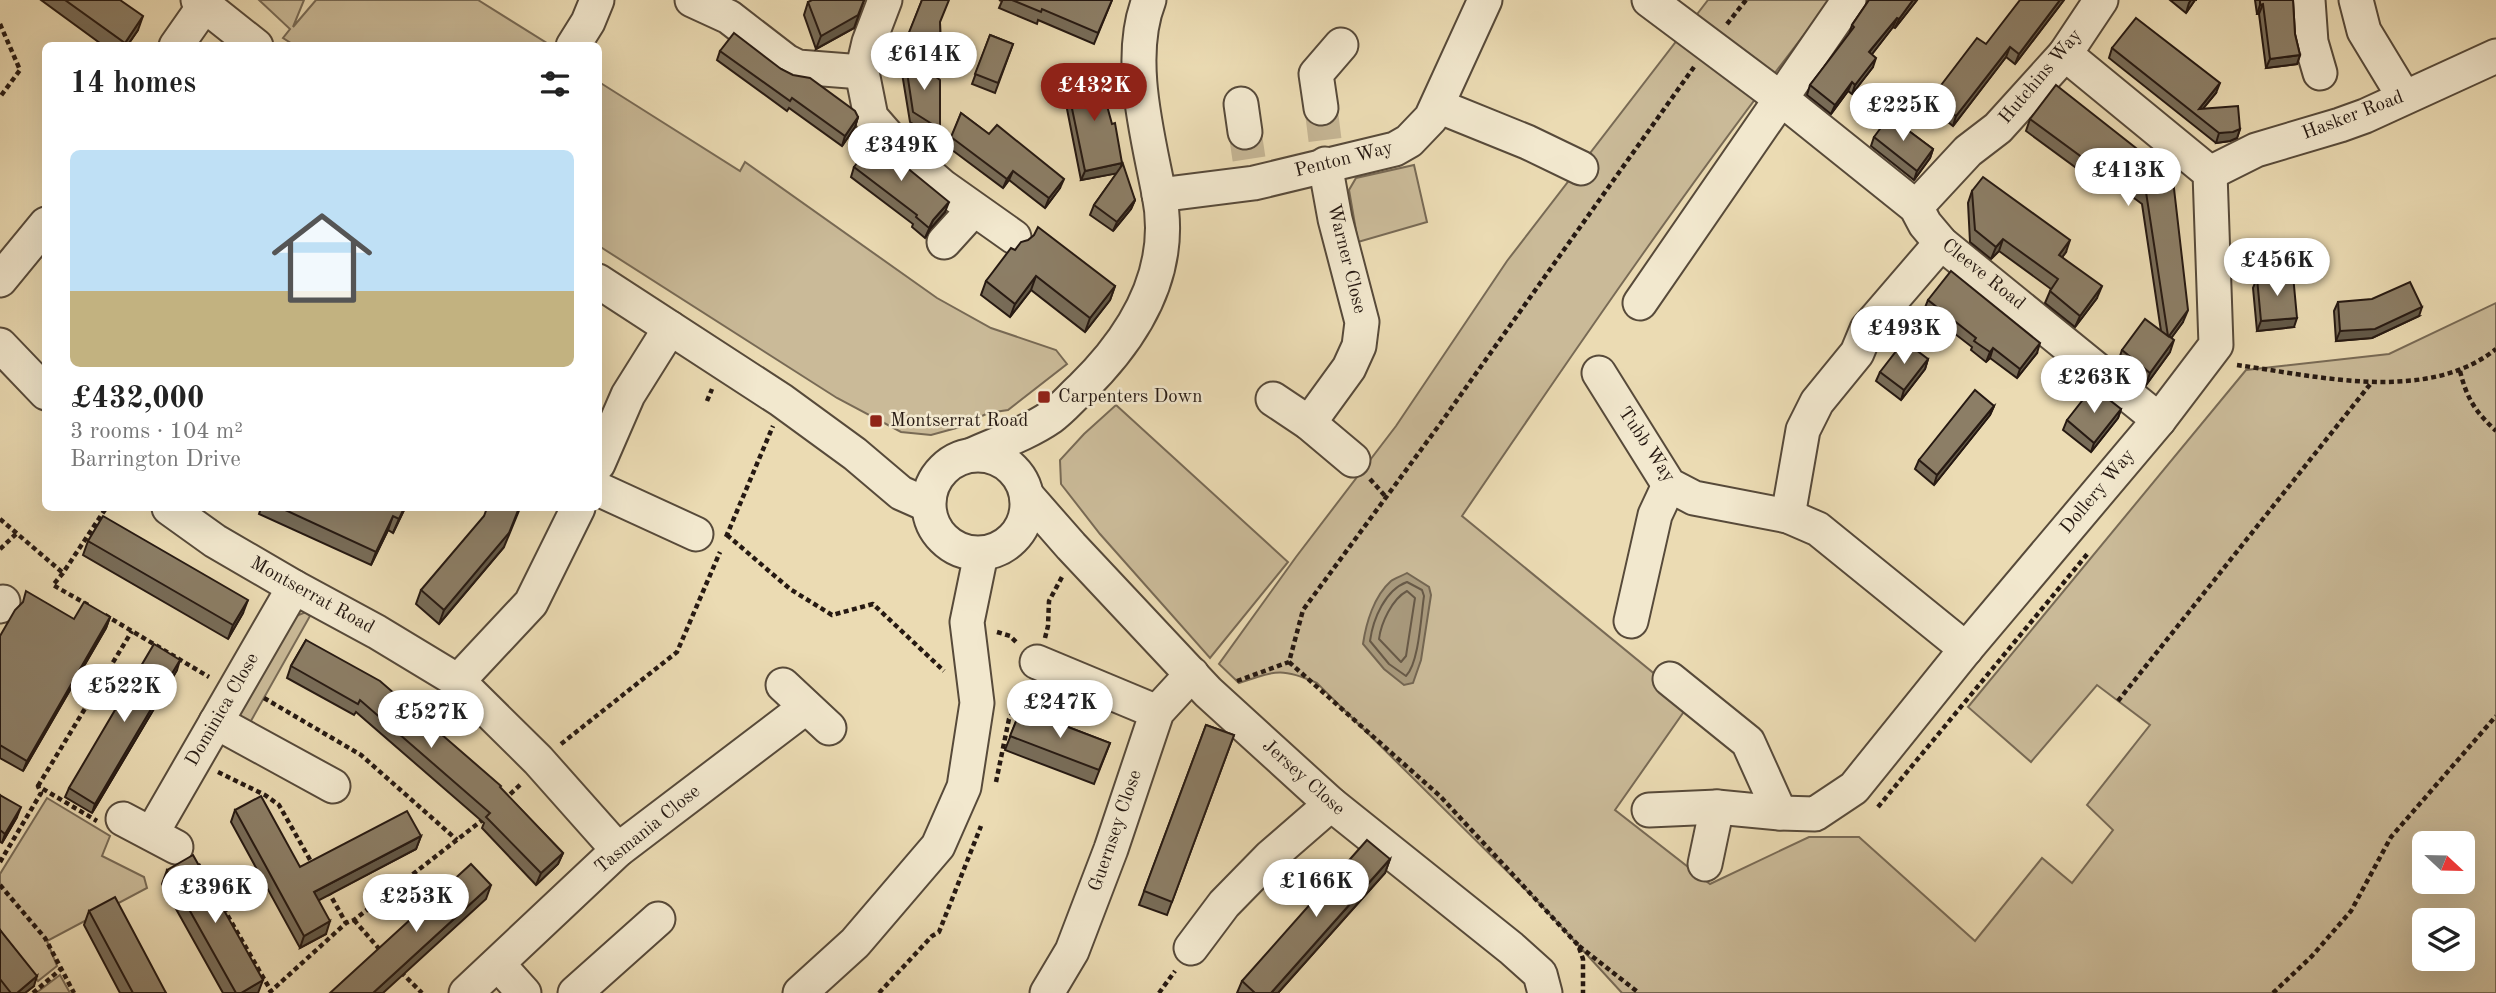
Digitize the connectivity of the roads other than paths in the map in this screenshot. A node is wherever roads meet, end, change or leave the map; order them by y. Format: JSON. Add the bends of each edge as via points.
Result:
{"nodes":[{"id":1,"x":597,"y":0,"type":"edge"},
{"id":2,"x":692,"y":0,"type":"edge"},
{"id":3,"x":885,"y":0,"type":"edge"},
{"id":4,"x":1485,"y":0,"type":"edge"},
{"id":5,"x":1649,"y":0,"type":"edge"},
{"id":6,"x":1849,"y":0,"type":"edge"},
{"id":7,"x":2101,"y":0,"type":"edge"},
{"id":8,"x":2308,"y":0,"type":"edge"},
{"id":9,"x":2356,"y":0,"type":"edge"},
{"id":10,"x":201,"y":3,"type":"edge"},
{"id":11,"x":1137,"y":4,"type":"edge"},
{"id":12,"x":178,"y":42,"type":"edge"},
{"id":13,"x":251,"y":42,"type":"edge"},
{"id":14,"x":576,"y":42,"type":"edge"},
{"id":15,"x":1341,"y":45,"type":"dead end"},
{"id":16,"x":2065,"y":54,"type":"junction"},
{"id":17,"x":2496,"y":57,"type":"edge"},
{"id":18,"x":862,"y":72,"type":"junction"},
{"id":19,"x":2320,"y":73,"type":"dead end"},
{"id":20,"x":2404,"y":97,"type":"junction"},
{"id":21,"x":1780,"y":98,"type":"junction"},
{"id":22,"x":1438,"y":106,"type":"junction"},
{"id":23,"x":1325,"y":144,"type":"junction"},
{"id":24,"x":1581,"y":169,"type":"dead end"},
{"id":25,"x":2210,"y":173,"type":"junction"},
{"id":26,"x":1159,"y":195,"type":"junction"},
{"id":27,"x":1916,"y":207,"type":"junction"},
{"id":28,"x":973,"y":210,"type":"junction"},
{"id":29,"x":42,"y":230,"type":"edge"},
{"id":30,"x":1014,"y":237,"type":"dead end"},
{"id":31,"x":944,"y":242,"type":"dead end"},
{"id":32,"x":1941,"y":243,"type":"junction"},
{"id":33,"x":0,"y":280,"type":"edge"},
{"id":34,"x":602,"y":284,"type":"edge"},
{"id":35,"x":1640,"y":303,"type":"dead end"},
{"id":36,"x":670,"y":328,"type":"junction"},
{"id":37,"x":0,"y":345,"type":"edge"},
{"id":38,"x":1599,"y":373,"type":"dead end"},
{"id":39,"x":42,"y":389,"type":"edge"},
{"id":40,"x":1273,"y":399,"type":"dead end"},
{"id":41,"x":2160,"y":420,"type":"junction"},
{"id":42,"x":1309,"y":423,"type":"junction"},
{"id":43,"x":1033,"y":428,"type":"junction"},
{"id":44,"x":855,"y":454,"type":"junction"},
{"id":45,"x":974,"y":454,"type":"junction"},
{"id":46,"x":602,"y":455,"type":"edge"},
{"id":47,"x":1353,"y":460,"type":"dead end"},
{"id":48,"x":941,"y":472,"type":"junction"},
{"id":49,"x":1021,"y":483,"type":"junction"},
{"id":50,"x":1669,"y":485,"type":"junction"},
{"id":51,"x":602,"y":491,"type":"edge"},
{"id":52,"x":928,"y":505,"type":"junction"},
{"id":53,"x":173,"y":511,"type":"edge"},
{"id":54,"x":577,"y":511,"type":"edge"},
{"id":55,"x":1788,"y":516,"type":"junction"},
{"id":56,"x":712,"y":535,"type":"road end"},
{"id":57,"x":1013,"y":540,"type":"junction"},
{"id":58,"x":946,"y":542,"type":"junction"},
{"id":59,"x":1071,"y":546,"type":"junction"},
{"id":60,"x":981,"y":554,"type":"junction"},
{"id":61,"x":294,"y":587,"type":"junction"},
{"id":62,"x":969,"y":616,"type":"junction"},
{"id":63,"x":1631,"y":621,"type":"dead end"},
{"id":64,"x":1966,"y":649,"type":"junction"},
{"id":65,"x":1028,"y":653,"type":"road end"},
{"id":66,"x":1670,"y":679,"type":"dead end"},
{"id":67,"x":458,"y":681,"type":"junction"},
{"id":68,"x":1200,"y":683,"type":"junction"},
{"id":69,"x":806,"y":707,"type":"dead end"},
{"id":70,"x":1157,"y":712,"type":"junction"},
{"id":71,"x":216,"y":722,"type":"junction"},
{"id":72,"x":333,"y":786,"type":"dead end"},
{"id":73,"x":1331,"y":804,"type":"junction"},
{"id":74,"x":1717,"y":807,"type":"junction"},
{"id":75,"x":1649,"y":810,"type":"dead end"},
{"id":76,"x":1780,"y":813,"type":"junction"},
{"id":77,"x":139,"y":831,"type":"road end"},
{"id":78,"x":618,"y":850,"type":"junction"},
{"id":79,"x":1706,"y":864,"type":"dead end"},
{"id":80,"x":658,"y":919,"type":"dead end"},
{"id":81,"x":1191,"y":948,"type":"dead end"},
{"id":82,"x":498,"y":964,"type":"junction"},
{"id":83,"x":466,"y":993,"type":"edge"},
{"id":84,"x":524,"y":993,"type":"edge"},
{"id":85,"x":575,"y":993,"type":"edge"},
{"id":86,"x":800,"y":993,"type":"edge"},
{"id":87,"x":1047,"y":993,"type":"edge"},
{"id":88,"x":1545,"y":993,"type":"edge"}],
"edges":[{"from":1,"to":14,"type":"street"},
{"from":2,"to":18,"type":"street","via":[[729,17],[798,67]]},
{"from":3,"to":18,"type":"street"},
{"from":4,"to":22,"type":"street","name":"Penton Way"},
{"from":5,"to":21,"type":"street","name":"Cleeve Road"},
{"from":6,"to":21,"type":"street"},
{"from":7,"to":16,"type":"street","name":"Hutchins Way"},
{"from":8,"to":19,"type":"street","via":[[2311,42]]},
{"from":9,"to":20,"type":"street","via":[[2364,31]]},
{"from":10,"to":12,"type":"street"},
{"from":10,"to":13,"type":"street"},
{"from":11,"to":26,"type":"street","via":[[1147,142]]},
{"from":15,"to":23,"type":"street","name":"Warner Close","via":[[1316,74]]},
{"from":16,"to":25,"type":"street"},
{"from":16,"to":27,"type":"street","name":"Hutchins Way","via":[[1998,128],[1968,150]]},
{"from":17,"to":20,"type":"street","name":"Hasker Road"},
{"from":18,"to":28,"type":"street","via":[[871,117],[898,148]]},
{"from":20,"to":25,"type":"street","name":"Hasker Road","via":[[2340,125],[2256,150]]},
{"from":21,"to":27,"type":"street","name":"Cleeve Road"},
{"from":21,"to":35,"type":"street"},
{"from":22,"to":23,"type":"street","name":"Penton Way","via":[[1420,131],[1395,149]]},
{"from":22,"to":24,"type":"street"},
{"from":23,"to":26,"type":"street","name":"Penton Way","via":[[1247,144]]},
{"from":23,"to":42,"type":"street","name":"Warner Close","via":[[1335,219],[1362,322],[1359,346],[1349,369]]},
{"from":25,"to":41,"type":"street","name":"Dollery Way","via":[[2216,345]]},
{"from":26,"to":43,"type":"street","via":[[1163,246],[1143,310],[1093,377]]},
{"from":27,"to":32,"type":"street","name":"Cleeve Road"},
{"from":28,"to":30,"type":"street"},
{"from":28,"to":31,"type":"street"},
{"from":29,"to":33,"type":"street"},
{"from":32,"to":41,"type":"street","name":"Cleeve Road"},
{"from":32,"to":55,"type":"street","via":[[1867,328],[1857,353],[1817,402],[1803,430]]},
{"from":34,"to":36,"type":"street"},
{"from":36,"to":44,"type":"street"},
{"from":36,"to":46,"type":"street","via":[[628,395]]},
{"from":37,"to":39,"type":"street"},
{"from":38,"to":50,"type":"street","name":"Tubb Way"},
{"from":40,"to":42,"type":"street"},
{"from":41,"to":64,"type":"street","name":"Dollery Way"},
{"from":42,"to":47,"type":"street"},
{"from":43,"to":45,"type":"street"},
{"from":43,"to":49,"type":"street"},
{"from":44,"to":48,"type":"street"},
{"from":44,"to":52,"type":"street","via":[[901,493]]},
{"from":45,"to":48,"type":"street","via":[[954,460]]},
{"from":45,"to":49,"type":"street","via":[[1007,463]]},
{"from":48,"to":52,"type":"street"},
{"from":49,"to":57,"type":"street","via":[[1027,514]]},
{"from":49,"to":59,"type":"street","name":"Jersey Close"},
{"from":50,"to":55,"type":"street","name":"Tubb Way","via":[[1694,498]]},
{"from":50,"to":63,"type":"street","via":[[1655,515]]},
{"from":51,"to":56,"type":"street"},
{"from":52,"to":58,"type":"street","via":[[935,528]]},
{"from":53,"to":61,"type":"street","name":"Montserrat Road"},
{"from":54,"to":67,"type":"street","via":[[531,603]]},
{"from":55,"to":64,"type":"street","name":"Tubb Way","via":[[1818,529]]},
{"from":57,"to":59,"type":"street"},
{"from":57,"to":60,"type":"street","via":[[999,550]]},
{"from":58,"to":60,"type":"street","via":[[963,552]]},
{"from":58,"to":62,"type":"street"},
{"from":59,"to":68,"type":"street","name":"Jersey Close"},
{"from":60,"to":62,"type":"street"},
{"from":61,"to":67,"type":"street","name":"Montserrat Road"},
{"from":61,"to":71,"type":"street","name":"Dominica Close"},
{"from":62,"to":86,"type":"street","via":[[977,703],[964,786],[939,846],[855,943]]},
{"from":64,"to":76,"type":"street","name":"Dollery Way","via":[[1854,788],[1815,814]]},
{"from":65,"to":70,"type":"street"},
{"from":66,"to":76,"type":"street","via":[[1748,742]]},
{"from":67,"to":78,"type":"street","name":"Montserrat Road","via":[[538,760]]},
{"from":68,"to":70,"type":"street","name":"Guernsey Close"},
{"from":68,"to":73,"type":"street","name":"Jersey Close"},
{"from":69,"to":78,"type":"street","name":"Tasmania Close"},
{"from":70,"to":87,"type":"street","name":"Guernsey Close","via":[[1072,951]]},
{"from":71,"to":72,"type":"street"},
{"from":71,"to":77,"type":"street","name":"Dominica Close","via":[[195,760]]},
{"from":73,"to":81,"type":"street","via":[[1224,904]]},
{"from":73,"to":88,"type":"street","name":"Jersey Close","via":[[1511,948],[1540,974]]},
{"from":74,"to":75,"type":"street","name":"Dollery Way"},
{"from":74,"to":76,"type":"street","name":"Dollery Way"},
{"from":74,"to":79,"type":"street"},
{"from":78,"to":82,"type":"street","name":"Tasmania Close"},
{"from":80,"to":85,"type":"street"},
{"from":82,"to":83,"type":"street","name":"Tasmania Close"},
{"from":82,"to":84,"type":"street"}]}
